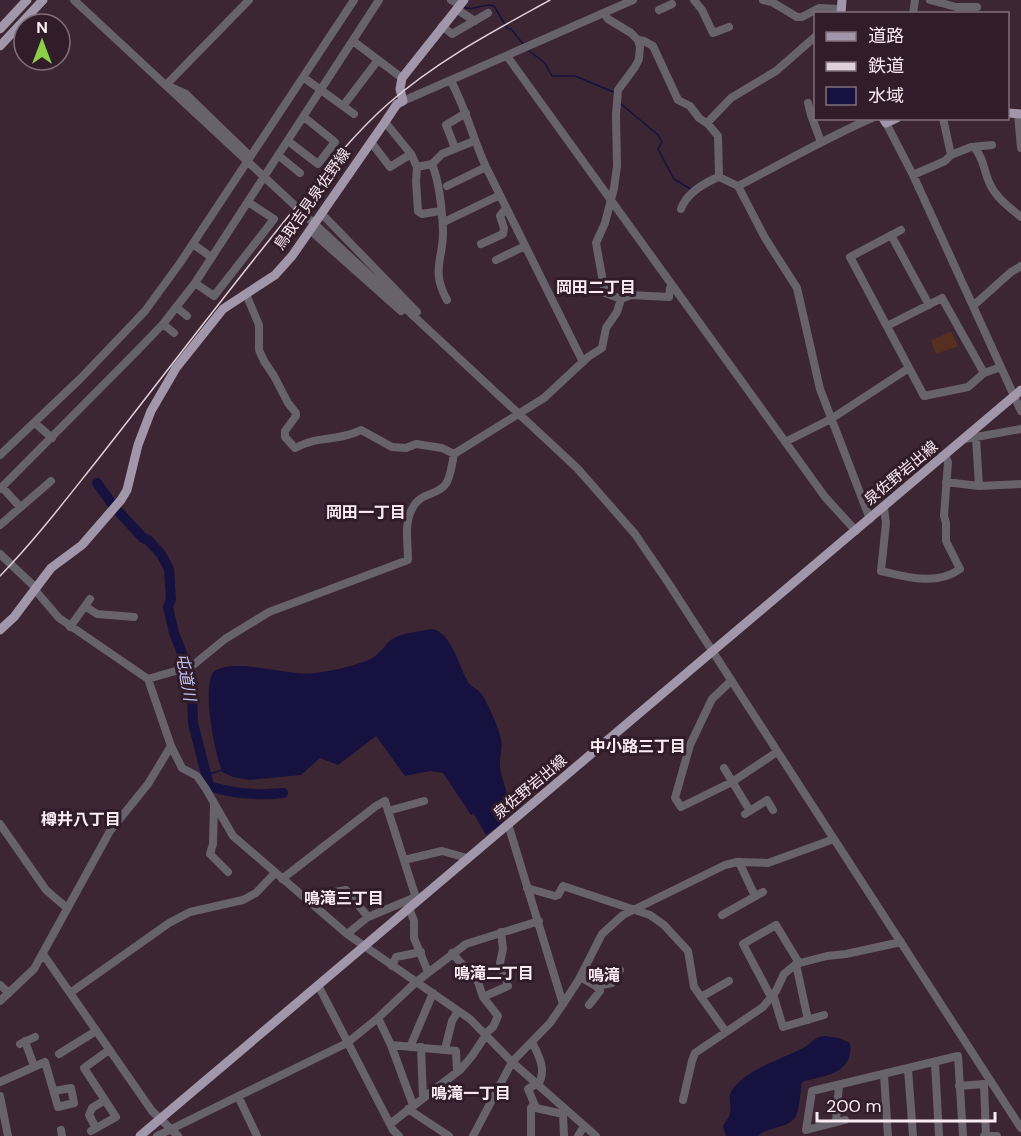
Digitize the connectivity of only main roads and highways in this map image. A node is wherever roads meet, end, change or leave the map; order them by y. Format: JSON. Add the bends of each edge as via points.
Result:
{"nodes":[{"id":1,"x":27,"y":0,"type":"edge"},
{"id":2,"x":43,"y":0,"type":"edge"},
{"id":3,"x":460,"y":4,"type":"edge"},
{"id":4,"x":0,"y":29,"type":"edge"},
{"id":5,"x":0,"y":46,"type":"edge"},
{"id":6,"x":1018,"y":393,"type":"edge"},
{"id":7,"x":2,"y":626,"type":"edge"},
{"id":8,"x":140,"y":1136,"type":"edge"}],
"edges":[{"from":1,"to":4,"type":"main road"},
{"from":2,"to":5,"type":"main road"},
{"from":3,"to":7,"type":"main road","name":"鳥取吉見泉佐野線","via":[[402,78],[403,101],[397,104],[292,256],[275,275],[223,309],[176,368],[151,411],[121,500],[82,545],[51,567],[14,617]]},
{"from":6,"to":8,"type":"main road","name":"泉佐野岩出線"}]}
